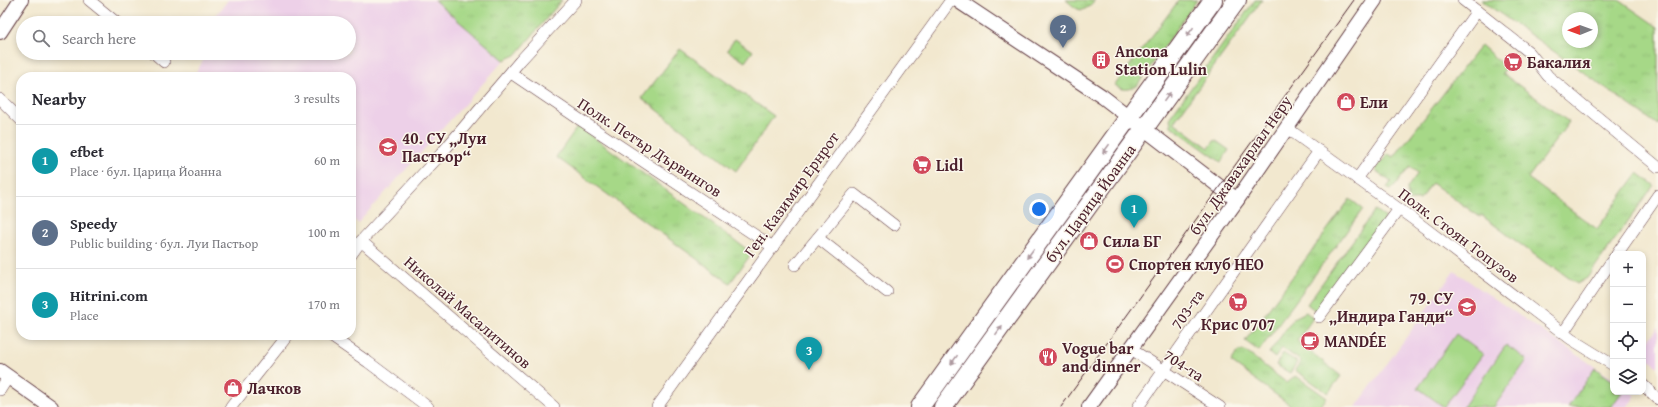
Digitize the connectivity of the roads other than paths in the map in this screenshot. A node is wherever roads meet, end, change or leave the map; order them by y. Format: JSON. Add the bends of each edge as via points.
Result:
{"nodes":[{"id":1,"x":21,"y":0,"type":"edge"},
{"id":2,"x":89,"y":0,"type":"edge"},
{"id":3,"x":576,"y":0,"type":"edge"},
{"id":4,"x":951,"y":0,"type":"edge"},
{"id":5,"x":957,"y":0,"type":"edge"},
{"id":6,"x":1213,"y":0,"type":"edge"},
{"id":7,"x":1237,"y":0,"type":"edge"},
{"id":8,"x":1375,"y":0,"type":"edge"},
{"id":9,"x":1464,"y":0,"type":"edge"},
{"id":10,"x":1477,"y":11,"type":"junction"},
{"id":11,"x":108,"y":16,"type":"edge"},
{"id":12,"x":0,"y":32,"type":"edge"},
{"id":13,"x":511,"y":72,"type":"junction"},
{"id":14,"x":0,"y":99,"type":"edge"},
{"id":15,"x":16,"y":115,"type":"edge"},
{"id":16,"x":1129,"y":117,"type":"junction"},
{"id":17,"x":1287,"y":128,"type":"junction"},
{"id":18,"x":1144,"y":129,"type":"junction"},
{"id":19,"x":1319,"y":151,"type":"junction"},
{"id":20,"x":1658,"y":167,"type":"edge"},
{"id":21,"x":1357,"y":179,"type":"junction"},
{"id":22,"x":1658,"y":195,"type":"edge"},
{"id":23,"x":1237,"y":200,"type":"junction"},
{"id":24,"x":1400,"y":209,"type":"junction"},
{"id":25,"x":894,"y":225,"type":"dead end"},
{"id":26,"x":818,"y":238,"type":"junction"},
{"id":27,"x":361,"y":241,"type":"junction"},
{"id":28,"x":773,"y":247,"type":"junction"},
{"id":29,"x":356,"y":248,"type":"edge"},
{"id":30,"x":1619,"y":251,"type":"edge"},
{"id":31,"x":1610,"y":263,"type":"edge"},
{"id":32,"x":795,"y":265,"type":"dead end"},
{"id":33,"x":887,"y":292,"type":"dead end"},
{"id":34,"x":1319,"y":317,"type":"dead end"},
{"id":35,"x":1563,"y":333,"type":"junction"},
{"id":36,"x":284,"y":340,"type":"edge"},
{"id":37,"x":336,"y":340,"type":"edge"},
{"id":38,"x":1131,"y":349,"type":"junction"},
{"id":39,"x":1610,"y":363,"type":"edge"},
{"id":40,"x":1163,"y":371,"type":"junction"},
{"id":41,"x":4,"y":374,"type":"edge"},
{"id":42,"x":1646,"y":389,"type":"edge"},
{"id":43,"x":0,"y":390,"type":"edge"},
{"id":44,"x":1658,"y":399,"type":"edge"},
{"id":45,"x":548,"y":405,"type":"edge"},
{"id":46,"x":51,"y":407,"type":"edge"},
{"id":47,"x":231,"y":407,"type":"edge"},
{"id":48,"x":428,"y":407,"type":"edge"},
{"id":49,"x":657,"y":407,"type":"edge"},
{"id":50,"x":920,"y":407,"type":"edge"},
{"id":51,"x":943,"y":407,"type":"edge"},
{"id":52,"x":1089,"y":407,"type":"edge"},
{"id":53,"x":1138,"y":407,"type":"edge"},
{"id":54,"x":1220,"y":407,"type":"edge"}],
"edges":[{"from":1,"to":12,"type":"street"},
{"from":2,"to":11,"type":"street"},
{"from":3,"to":13,"type":"street"},
{"from":4,"to":28,"type":"street","name":"Ген. Казимир Ернрот"},
{"from":5,"to":16,"type":"street"},
{"from":6,"to":16,"type":"main road","name":"бул. Царица Йоанна","one_way":true},
{"from":18,"to":7,"type":"main road","name":"бул. Царица Йоанна","one_way":true},
{"from":8,"to":17,"type":"street","name":"бул. Джавахарлал Неру"},
{"from":9,"to":10,"type":"street"},
{"from":10,"to":20,"type":"street","via":[[1529,52],[1548,76]]},
{"from":10,"to":21,"type":"street"},
{"from":13,"to":27,"type":"street","via":[[441,154]]},
{"from":13,"to":28,"type":"street","name":"Полк. Петър Дървингов"},
{"from":14,"to":15,"type":"street"},
{"from":16,"to":18,"type":"street"},
{"from":16,"to":50,"type":"main road","name":"бул. Царица Йоанна","one_way":true},
{"from":17,"to":19,"type":"street","name":"Полк. Стоян Топузов"},
{"from":17,"to":23,"type":"street","name":"бул. Джавахарлал Неру"},
{"from":18,"to":23,"type":"street"},
{"from":51,"to":18,"type":"main road","name":"бул. Царица Йоанна","one_way":true},
{"from":19,"to":21,"type":"street","name":"Полк. Стоян Топузов"},
{"from":19,"to":40,"type":"street","name":"703-та"},
{"from":21,"to":24,"type":"street","name":"Полк. Стоян Топузов"},
{"from":22,"to":30,"type":"street"},
{"from":23,"to":38,"type":"street","name":"бул. Джавахарлал Неру"},
{"from":24,"to":34,"type":"street"},
{"from":24,"to":35,"type":"street","name":"Полк. Стоян Топузов"},
{"from":25,"to":26,"type":"street","via":[[854,194]]},
{"from":26,"to":32,"type":"street"},
{"from":26,"to":33,"type":"street"},
{"from":27,"to":29,"type":"street"},
{"from":27,"to":45,"type":"street","name":"Николай Масалитинов"},
{"from":28,"to":49,"type":"street","name":"Ген. Казимир Ернрот"},
{"from":31,"to":35,"type":"street"},
{"from":35,"to":39,"type":"street","name":"Полк. Стоян Топузов"},
{"from":36,"to":47,"type":"street"},
{"from":37,"to":48,"type":"street"},
{"from":38,"to":40,"type":"street","name":"704-та"},
{"from":38,"to":52,"type":"street","name":"бул. Джавахарлал Неру"},
{"from":40,"to":53,"type":"street","name":"703-та"},
{"from":40,"to":54,"type":"street","name":"704-та"},
{"from":41,"to":43,"type":"street"},
{"from":41,"to":46,"type":"street"},
{"from":42,"to":44,"type":"street"}]}
